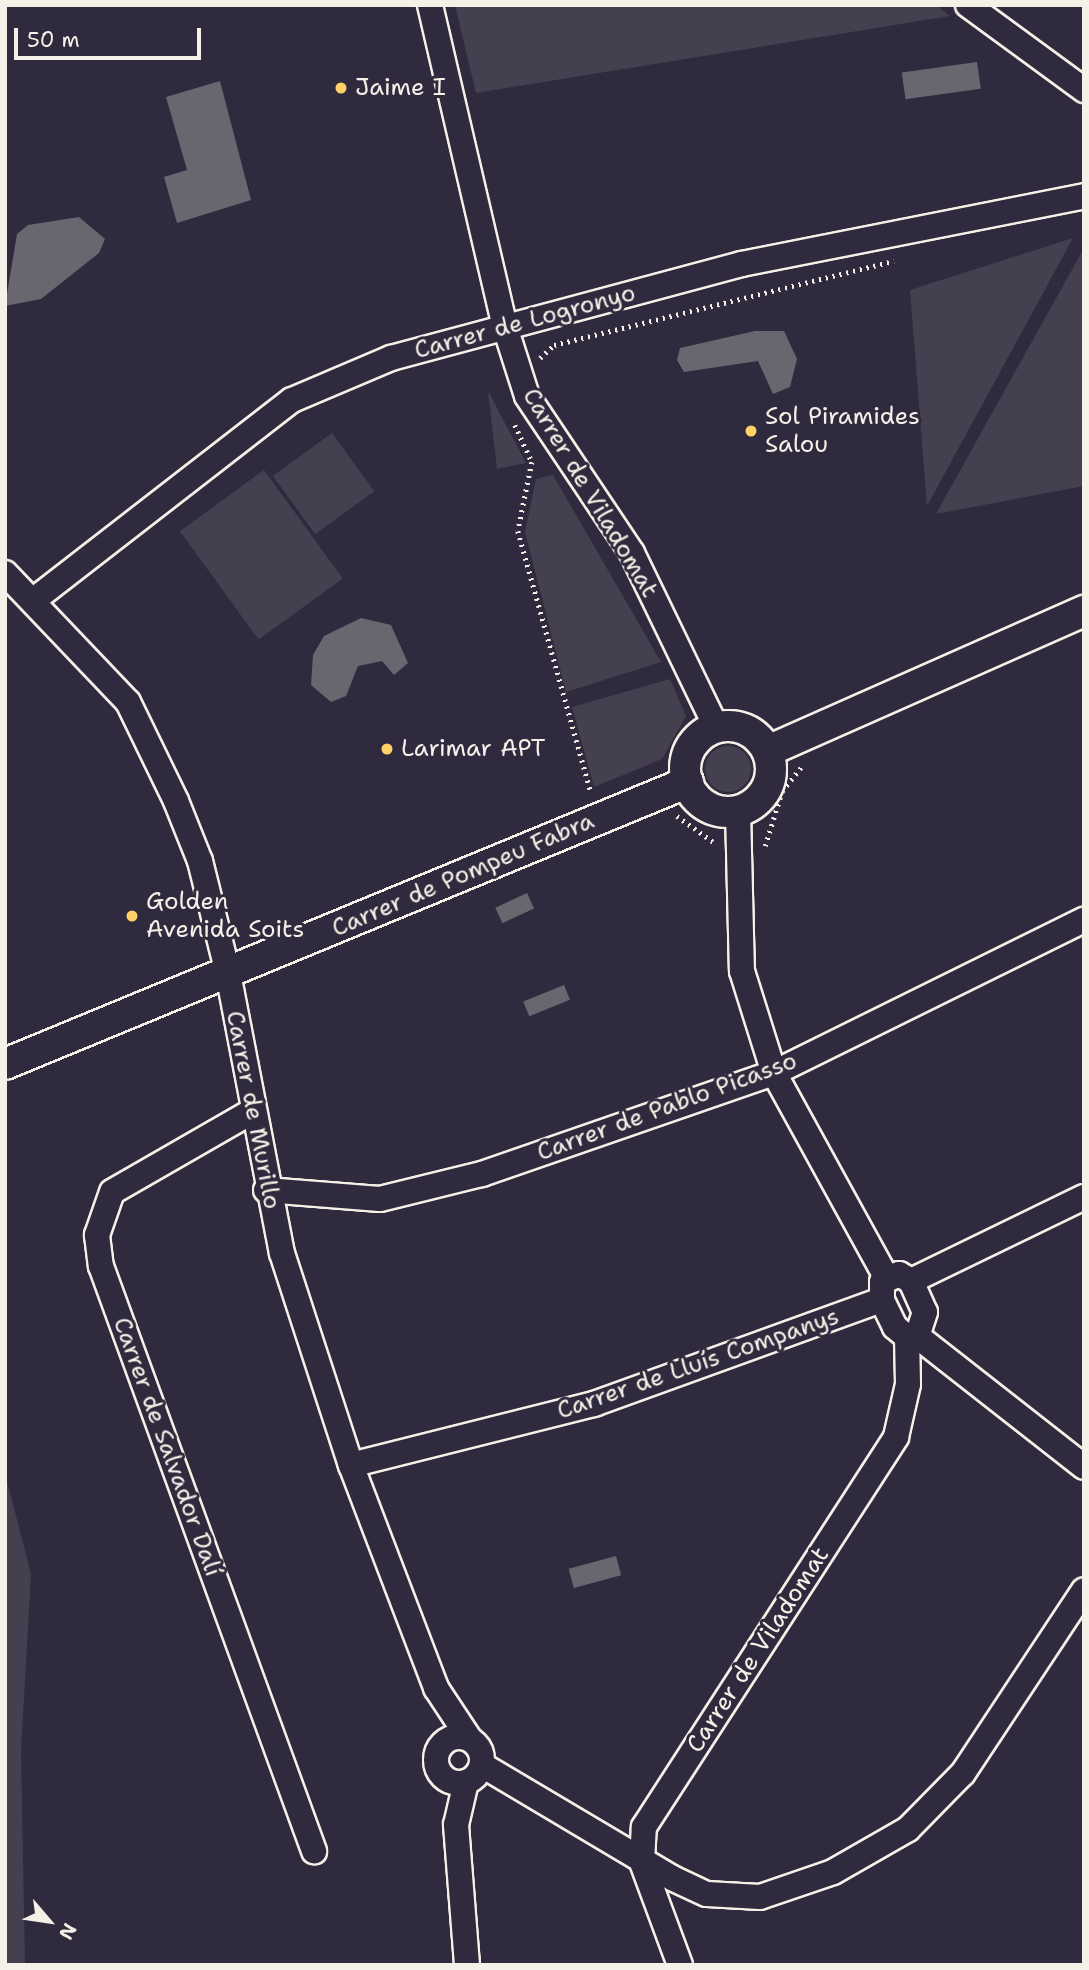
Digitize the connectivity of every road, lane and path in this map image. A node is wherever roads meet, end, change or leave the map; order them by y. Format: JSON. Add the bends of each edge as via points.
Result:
{"nodes":[{"id":1,"x":430,"y":5,"type":"edge"},
{"id":2,"x":968,"y":5,"type":"edge"},
{"id":3,"x":997,"y":13,"type":"edge"},
{"id":4,"x":1084,"y":90,"type":"edge"},
{"id":5,"x":1084,"y":196,"type":"edge"},
{"id":6,"x":907,"y":258,"type":"dead end"},
{"id":7,"x":505,"y":327,"type":"junction"},
{"id":8,"x":519,"y":370,"type":"junction"},
{"id":9,"x":512,"y":420,"type":"dead end"},
{"id":10,"x":5,"y":573,"type":"edge"},
{"id":11,"x":34,"y":600,"type":"junction"},
{"id":12,"x":1084,"y":611,"type":"edge"},
{"id":13,"x":716,"y":727,"type":"junction"},
{"id":14,"x":768,"y":751,"type":"junction"},
{"id":15,"x":814,"y":755,"type":"dead end"},
{"id":16,"x":688,"y":782,"type":"junction"},
{"id":17,"x":738,"y":811,"type":"junction"},
{"id":18,"x":603,"y":817,"type":"junction"},
{"id":19,"x":663,"y":819,"type":"dead end"},
{"id":20,"x":739,"y":870,"type":"junction"},
{"id":21,"x":1084,"y":920,"type":"edge"},
{"id":22,"x":228,"y":973,"type":"junction"},
{"id":23,"x":5,"y":1064,"type":"edge"},
{"id":24,"x":774,"y":1073,"type":"junction"},
{"id":25,"x":250,"y":1112,"type":"junction"},
{"id":26,"x":266,"y":1190,"type":"junction"},
{"id":27,"x":1084,"y":1197,"type":"edge"},
{"id":28,"x":893,"y":1286,"type":"junction"},
{"id":29,"x":912,"y":1337,"type":"junction"},
{"id":30,"x":351,"y":1465,"type":"junction"},
{"id":31,"x":1084,"y":1467,"type":"edge"},
{"id":32,"x":1084,"y":1590,"type":"edge"},
{"id":33,"x":436,"y":1688,"type":"junction"},
{"id":34,"x":469,"y":1738,"type":"junction"},
{"id":35,"x":443,"y":1742,"type":"junction"},
{"id":36,"x":464,"y":1775,"type":"junction"},
{"id":37,"x":314,"y":1851,"type":"dead end"},
{"id":38,"x":642,"y":1862,"type":"junction"},
{"id":39,"x":467,"y":1965,"type":"edge"},
{"id":40,"x":680,"y":1965,"type":"edge"}],
"edges":[{"from":1,"to":7,"type":"street","name":"Carrer de Viladomat"},
{"from":2,"to":3,"type":"street"},
{"from":3,"to":4,"type":"street"},
{"from":5,"to":7,"type":"street","name":"Carrer de Logronyo","via":[[742,264]]},
{"from":6,"to":8,"type":"path","via":[[554,345]]},
{"from":7,"to":8,"type":"street","name":"Carrer de Viladomat"},
{"from":7,"to":11,"type":"street","name":"Carrer de Logronyo","via":[[391,358],[292,400]]},
{"from":8,"to":13,"type":"street","name":"Carrer de Viladomat","via":[[527,396],[632,554]]},
{"from":9,"to":18,"type":"path","via":[[532,462],[519,531],[589,789]]},
{"from":10,"to":11,"type":"street","name":"Carrer de Murillo"},
{"from":11,"to":22,"type":"street","name":"Carrer de Murillo","via":[[128,702],[200,861]]},
{"from":12,"to":14,"type":"street"},
{"from":13,"to":14,"type":"street","via":[[752,732]]},
{"from":13,"to":16,"type":"street","via":[[687,755]]},
{"from":14,"to":17,"type":"street","via":[[767,788]]},
{"from":15,"to":20,"type":"path","via":[[782,792],[761,869]]},
{"from":16,"to":17,"type":"street","via":[[707,806]]},
{"from":16,"to":18,"type":"street","name":"Carrer de Pompeu Fabra"},
{"from":17,"to":20,"type":"street"},
{"from":18,"to":22,"type":"street","name":"Carrer de Pompeu Fabra"},
{"from":19,"to":20,"type":"path","via":[[675,815],[696,825],[715,843],[719,870]]},
{"from":20,"to":24,"type":"street","via":[[742,971]]},
{"from":21,"to":24,"type":"street","name":"Carrer de Pablo Picasso"},
{"from":22,"to":23,"type":"street","name":"Carrer de Pompeu Fabra"},
{"from":22,"to":25,"type":"street","name":"Carrer de Murillo"},
{"from":24,"to":26,"type":"street","name":"Carrer de Pablo Picasso","via":[[482,1174],[380,1199]]},
{"from":24,"to":28,"type":"street"},
{"from":25,"to":26,"type":"street","name":"Carrer de Murillo"},
{"from":25,"to":37,"type":"street","name":"Carrer de Salvador Dalí","via":[[112,1192],[97,1235],[101,1266]]},
{"from":26,"to":30,"type":"street","name":"Carrer de Murillo"},
{"from":27,"to":28,"type":"street","name":"Carrer de Lluís Companys"},
{"from":28,"to":29,"type":"street"},
{"from":28,"to":29,"type":"street","name":"Carrer de Viladomat","via":[[925,1312]]},
{"from":28,"to":30,"type":"street","name":"Carrer de Lluís Companys","via":[[594,1404]]},
{"from":29,"to":31,"type":"street"},
{"from":29,"to":38,"type":"street","name":"Carrer de Viladomat","via":[[896,1437],[644,1827]]},
{"from":30,"to":33,"type":"street","name":"Carrer de Murillo"},
{"from":32,"to":38,"type":"street","via":[[963,1773],[908,1829],[832,1872],[760,1896],[706,1894]]},
{"from":33,"to":34,"type":"street","name":"Carrer de Murillo"},
{"from":33,"to":35,"type":"street","name":"Carrer de Murillo"},
{"from":34,"to":35,"type":"street"},
{"from":34,"to":36,"type":"street","name":"Carrer de Murillo","via":[[479,1746]]},
{"from":35,"to":36,"type":"street","name":"Carrer de Murillo","via":[[436,1756]]},
{"from":36,"to":38,"type":"street"},
{"from":36,"to":39,"type":"street","via":[[448,1814],[456,1825]]},
{"from":38,"to":40,"type":"street","name":"Carrer de Viladomat"}]}
